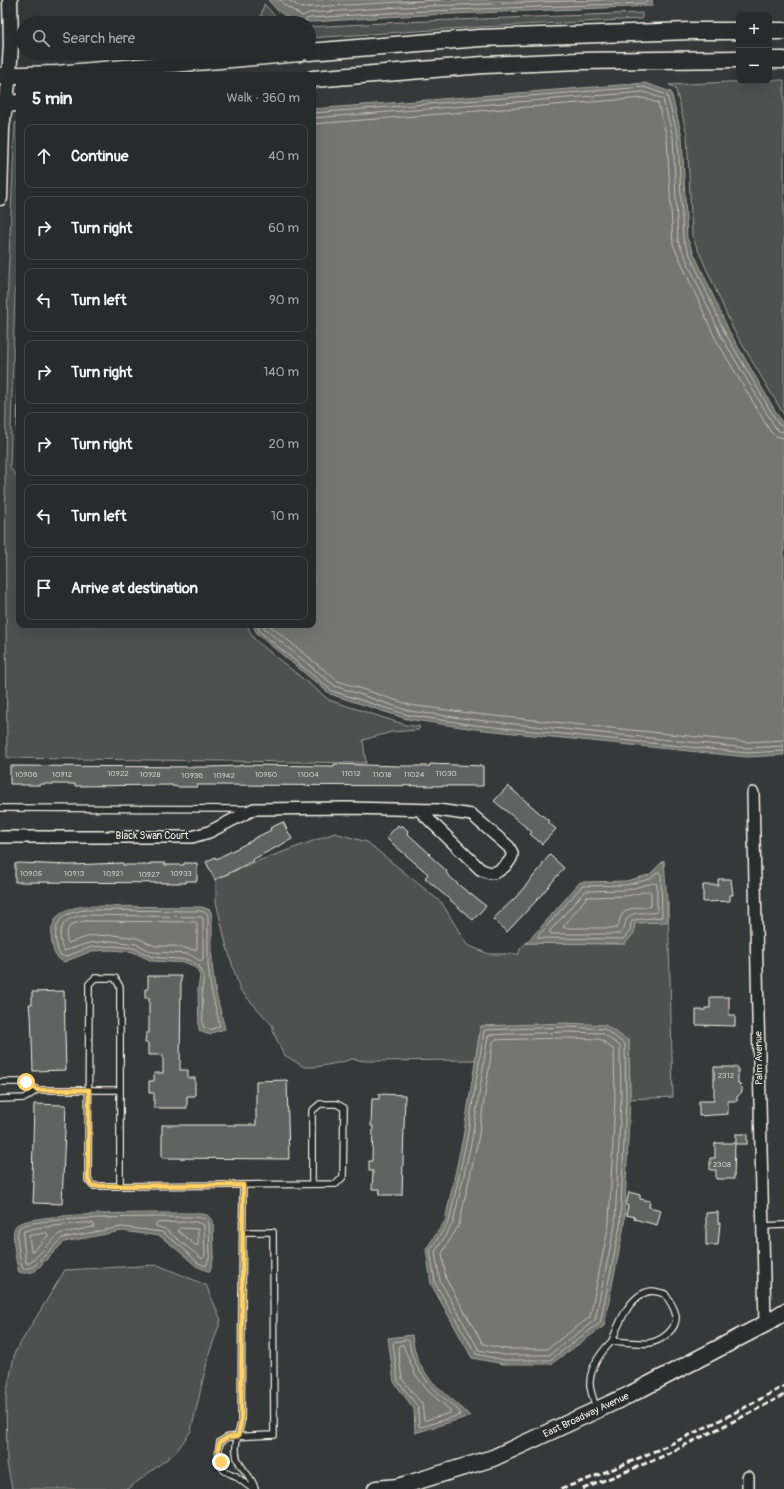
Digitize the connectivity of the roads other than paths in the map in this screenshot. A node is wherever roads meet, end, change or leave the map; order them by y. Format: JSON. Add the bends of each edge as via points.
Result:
{"nodes":[{"id":1,"x":10,"y":0,"type":"edge"},
{"id":2,"x":736,"y":31,"type":"edge"},
{"id":3,"x":772,"y":31,"type":"edge"},
{"id":4,"x":784,"y":31,"type":"edge"},
{"id":5,"x":316,"y":51,"type":"edge"},
{"id":6,"x":217,"y":60,"type":"edge"},
{"id":7,"x":736,"y":60,"type":"edge"},
{"id":8,"x":772,"y":60,"type":"edge"},
{"id":9,"x":784,"y":60,"type":"edge"},
{"id":10,"x":75,"y":72,"type":"edge"},
{"id":11,"x":13,"y":75,"type":"edge"},
{"id":12,"x":316,"y":80,"type":"edge"},
{"id":13,"x":8,"y":104,"type":"edge"},
{"id":14,"x":0,"y":198,"type":"edge"},
{"id":15,"x":753,"y":793,"type":"dead end"},
{"id":16,"x":0,"y":808,"type":"edge"},
{"id":17,"x":254,"y":809,"type":"junction"},
{"id":18,"x":419,"y":810,"type":"junction"},
{"id":19,"x":0,"y":837,"type":"edge"},
{"id":20,"x":0,"y":1082,"type":"edge"},
{"id":21,"x":37,"y":1090,"type":"junction"},
{"id":22,"x":89,"y":1090,"type":"junction"},
{"id":23,"x":120,"y":1090,"type":"junction"},
{"id":24,"x":0,"y":1099,"type":"edge"},
{"id":25,"x":312,"y":1184,"type":"junction"},
{"id":26,"x":243,"y":1185,"type":"junction"},
{"id":27,"x":120,"y":1186,"type":"junction"},
{"id":28,"x":784,"y":1225,"type":"edge"},
{"id":29,"x":763,"y":1226,"type":"junction"},
{"id":30,"x":243,"y":1232,"type":"junction"},
{"id":31,"x":784,"y":1312,"type":"edge"},
{"id":32,"x":765,"y":1324,"type":"junction"},
{"id":33,"x":612,"y":1341,"type":"junction"},
{"id":34,"x":596,"y":1410,"type":"junction"},
{"id":35,"x":238,"y":1436,"type":"junction"},
{"id":36,"x":748,"y":1477,"type":"dead end"},
{"id":37,"x":255,"y":1489,"type":"edge"},
{"id":38,"x":376,"y":1489,"type":"edge"},
{"id":39,"x":748,"y":1489,"type":"edge"}],
"edges":[{"from":1,"to":11,"type":"street"},
{"from":2,"to":5,"type":"main road","via":[[480,38]]},
{"from":3,"to":4,"type":"main road"},
{"from":6,"to":10,"type":"main road"},
{"from":7,"to":12,"type":"main road","via":[[483,65]]},
{"from":8,"to":9,"type":"main road"},
{"from":11,"to":13,"type":"street"},
{"from":13,"to":14,"type":"street"},
{"from":15,"to":29,"type":"street","name":"Palm Avenue"},
{"from":16,"to":17,"type":"lane"},
{"from":17,"to":18,"type":"street","name":"Black Swan Court"},
{"from":17,"to":19,"type":"street","name":"Black Swan Court","via":[[209,832],[192,837]]},
{"from":18,"to":18,"type":"street","name":"Black Swan Court","via":[[488,873],[501,869],[511,858],[512,852],[509,847],[472,815]]},
{"from":20,"to":21,"type":"lane","via":[[26,1082]]},
{"from":21,"to":22,"type":"lane"},
{"from":21,"to":24,"type":"lane","via":[[25,1098]]},
{"from":22,"to":23,"type":"lane"},
{"from":22,"to":23,"type":"lane","via":[[89,984],[95,978],[115,978],[120,987]]},
{"from":22,"to":27,"type":"lane","via":[[88,1180],[92,1186]]},
{"from":23,"to":27,"type":"lane"},
{"from":25,"to":25,"type":"lane","via":[[336,1184],[343,1177],[344,1108],[337,1104],[320,1104],[312,1111]]},
{"from":25,"to":26,"type":"lane"},
{"from":26,"to":27,"type":"lane"},
{"from":26,"to":30,"type":"lane"},
{"from":28,"to":29,"type":"lane"},
{"from":29,"to":32,"type":"street","name":"Palm Avenue"},
{"from":30,"to":35,"type":"lane","via":[[241,1423]]},
{"from":30,"to":35,"type":"lane","via":[[273,1232],[274,1435]]},
{"from":31,"to":32,"type":"main road","name":"East Broadway Avenue"},
{"from":32,"to":34,"type":"main road","name":"East Broadway Avenue","via":[[629,1396]]},
{"from":33,"to":33,"type":"lane","via":[[652,1343],[666,1336],[673,1328],[676,1317],[665,1294],[654,1291],[642,1294],[634,1300]]},
{"from":33,"to":34,"type":"lane","via":[[601,1352],[592,1372],[590,1387]]},
{"from":34,"to":38,"type":"main road","name":"East Broadway Avenue","via":[[493,1458],[398,1487]]},
{"from":35,"to":37,"type":"lane","via":[[237,1459]]},
{"from":35,"to":37,"type":"lane","via":[[228,1437],[220,1442],[218,1448],[221,1462],[224,1470]]},
{"from":36,"to":39,"type":"street"}]}
